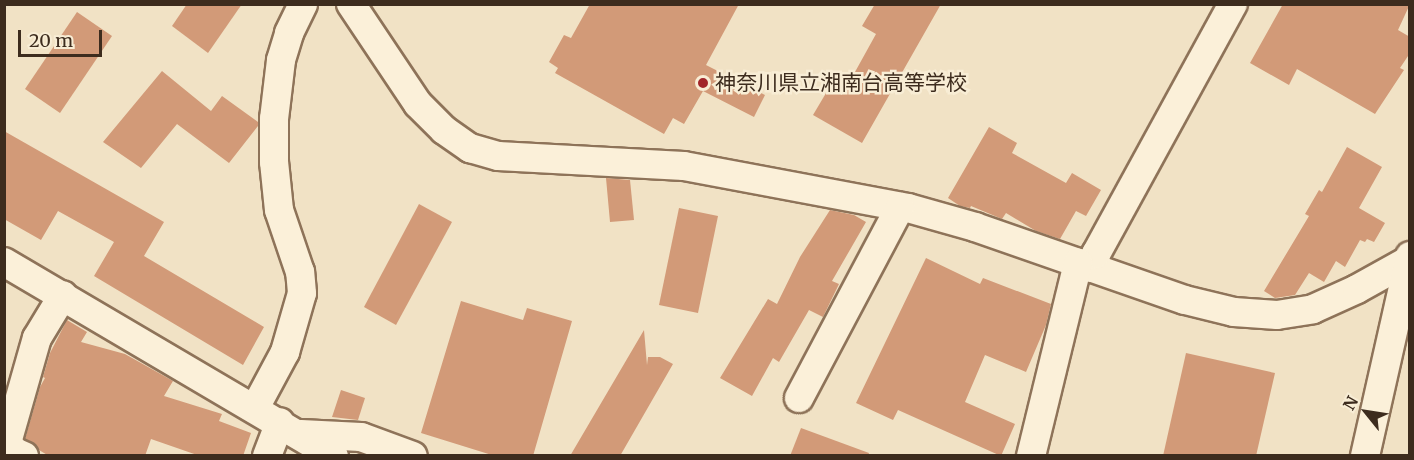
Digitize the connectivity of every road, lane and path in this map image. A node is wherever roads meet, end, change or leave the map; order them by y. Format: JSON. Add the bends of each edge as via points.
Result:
{"nodes":[{"id":1,"x":303,"y":4,"type":"edge"},
{"id":2,"x":351,"y":4,"type":"edge"},
{"id":3,"x":1233,"y":4,"type":"edge"},
{"id":4,"x":900,"y":207,"type":"junction"},
{"id":5,"x":1409,"y":258,"type":"edge"},
{"id":6,"x":4,"y":262,"type":"edge"},
{"id":7,"x":1085,"y":266,"type":"junction"},
{"id":8,"x":63,"y":295,"type":"junction"},
{"id":9,"x":1402,"y":330,"type":"edge"},
{"id":10,"x":13,"y":384,"type":"edge"},
{"id":11,"x":799,"y":398,"type":"dead end"},
{"id":12,"x":255,"y":408,"type":"junction"},
{"id":13,"x":290,"y":428,"type":"junction"},
{"id":14,"x":12,"y":450,"type":"edge"},
{"id":15,"x":267,"y":456,"type":"edge"},
{"id":16,"x":334,"y":456,"type":"edge"},
{"id":17,"x":413,"y":456,"type":"edge"},
{"id":18,"x":1030,"y":456,"type":"edge"},
{"id":19,"x":1365,"y":456,"type":"edge"}],
"edges":[{"from":1,"to":12,"type":"street","via":[[281,60],[274,119],[279,210],[300,272],[302,292],[285,352]]},
{"from":2,"to":4,"type":"street","via":[[418,104],[444,130],[470,148],[498,156],[684,166]]},
{"from":3,"to":7,"type":"street","via":[[1096,254]]},
{"from":4,"to":7,"type":"street","via":[[975,227]]},
{"from":4,"to":11,"type":"street"},
{"from":5,"to":7,"type":"street","via":[[1358,289],[1313,309],[1276,315],[1234,312],[1185,300]]},
{"from":5,"to":9,"type":"street"},
{"from":6,"to":8,"type":"street"},
{"from":7,"to":18,"type":"street"},
{"from":8,"to":10,"type":"street"},
{"from":8,"to":12,"type":"street"},
{"from":9,"to":19,"type":"street"},
{"from":10,"to":14,"type":"street"},
{"from":12,"to":13,"type":"street"},
{"from":13,"to":15,"type":"street"},
{"from":13,"to":16,"type":"street"},
{"from":13,"to":17,"type":"street","via":[[361,437]]}]}
